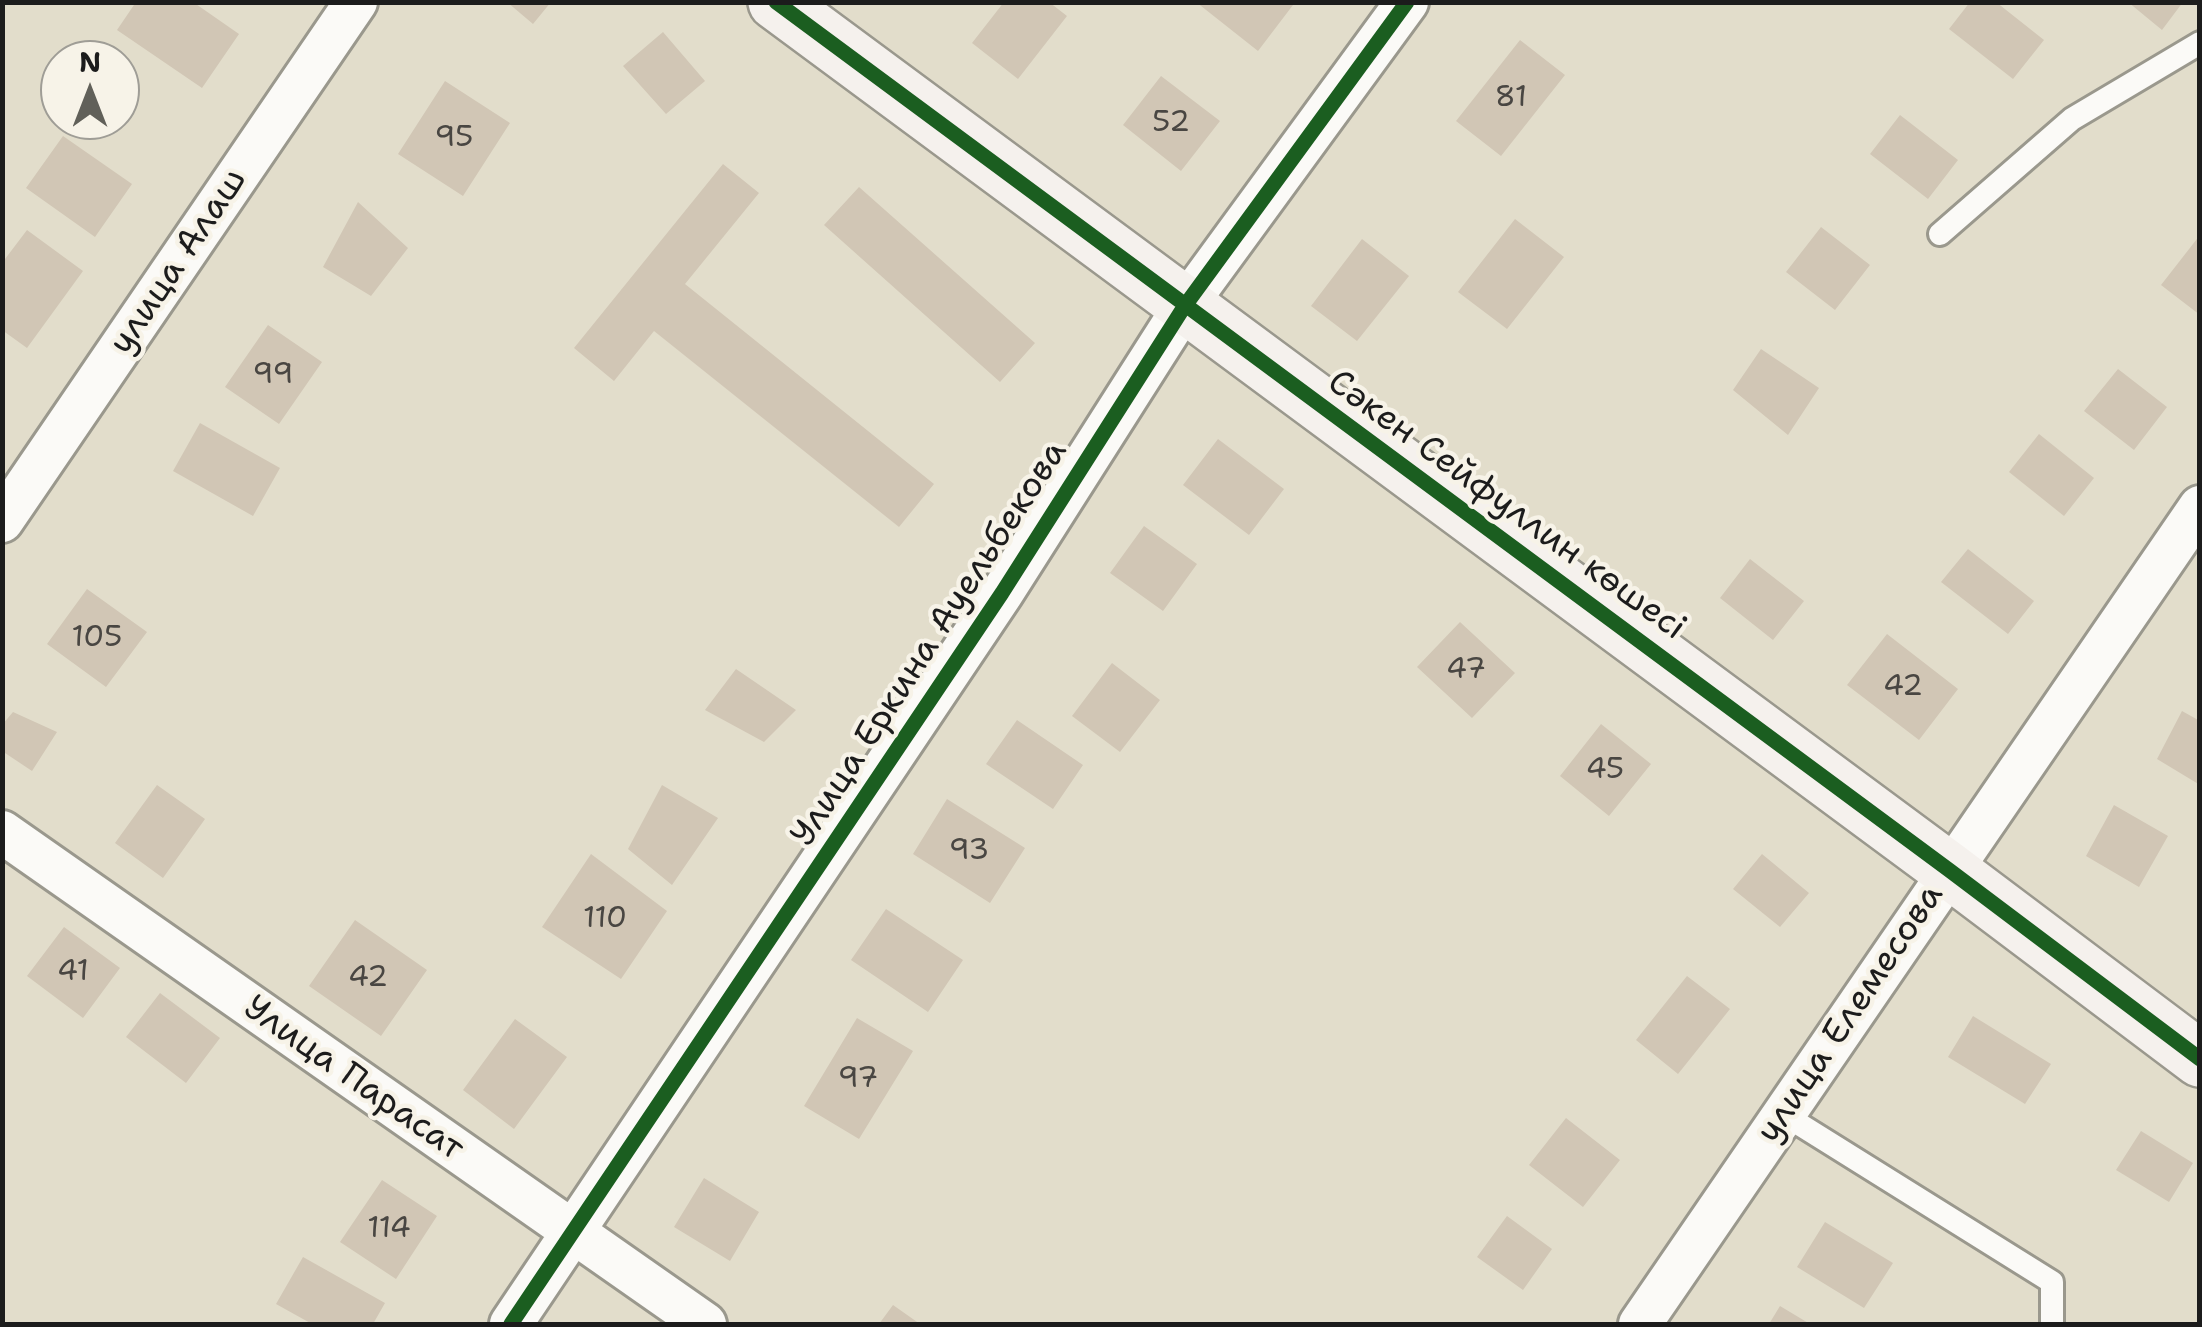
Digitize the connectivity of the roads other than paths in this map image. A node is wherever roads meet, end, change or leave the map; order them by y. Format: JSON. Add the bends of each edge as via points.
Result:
{"nodes":[{"id":1,"x":356,"y":2,"type":"edge"},
{"id":2,"x":776,"y":2,"type":"edge"},
{"id":3,"x":1407,"y":2,"type":"edge"},
{"id":4,"x":2200,"y":43,"type":"edge"},
{"id":5,"x":1940,"y":234,"type":"dead end"},
{"id":6,"x":1184,"y":306,"type":"junction"},
{"id":7,"x":2200,"y":507,"type":"edge"},
{"id":8,"x":2,"y":522,"type":"edge"},
{"id":9,"x":2,"y":832,"type":"edge"},
{"id":10,"x":1949,"y":870,"type":"junction"},
{"id":11,"x":2200,"y":1059,"type":"edge"},
{"id":12,"x":1783,"y":1114,"type":"junction"},
{"id":13,"x":574,"y":1234,"type":"junction"},
{"id":14,"x":511,"y":1324,"type":"edge"},
{"id":15,"x":704,"y":1324,"type":"edge"},
{"id":16,"x":1640,"y":1324,"type":"edge"},
{"id":17,"x":2052,"y":1324,"type":"edge"}],
"edges":[{"from":1,"to":8,"type":"street","name":"улица Алаш"},
{"from":2,"to":6,"type":"street","name":"Сәкен Сейфуллин көшесі"},
{"from":3,"to":6,"type":"street","name":"Улица Еркина Ауельбекова"},
{"from":4,"to":5,"type":"lane","via":[[2072,120]]},
{"from":6,"to":10,"type":"street","name":"Сәкен Сейфуллин көшесі"},
{"from":6,"to":13,"type":"street","name":"Улица Еркина Ауельбекова","via":[[1002,593]]},
{"from":7,"to":10,"type":"street","name":"улица Елемесова"},
{"from":9,"to":13,"type":"street","name":"Улица Парасат"},
{"from":10,"to":11,"type":"street","name":"Сәкен Сейфуллин көшесі"},
{"from":10,"to":12,"type":"street","name":"улица Елемесова"},
{"from":12,"to":16,"type":"street","name":"улица Елемесова"},
{"from":12,"to":17,"type":"lane","via":[[2052,1282]]},
{"from":13,"to":14,"type":"street","name":"Улица Еркина Ауельбекова"},
{"from":13,"to":15,"type":"street","name":"Улица Парасат"}]}
